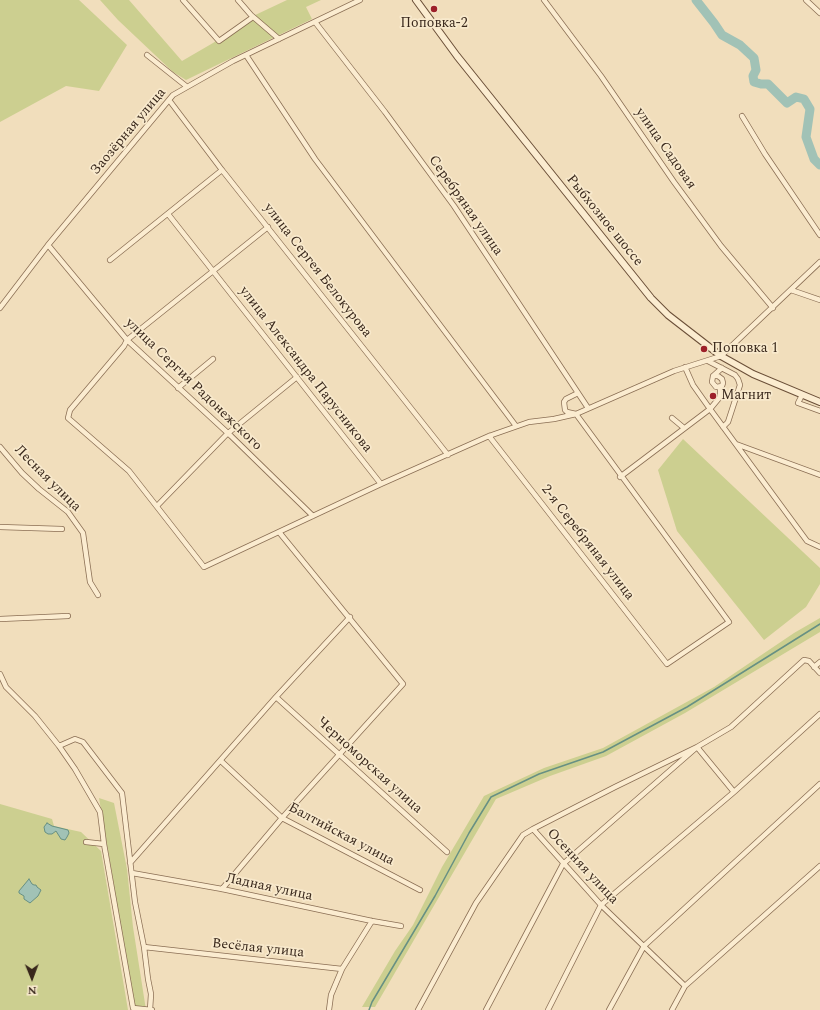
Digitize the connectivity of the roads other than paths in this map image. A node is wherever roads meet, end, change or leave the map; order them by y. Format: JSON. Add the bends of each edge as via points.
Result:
{"nodes":[{"id":1,"x":183,"y":0,"type":"edge"},
{"id":2,"x":238,"y":0,"type":"edge"},
{"id":3,"x":360,"y":0,"type":"edge"},
{"id":4,"x":416,"y":0,"type":"edge"},
{"id":5,"x":544,"y":0,"type":"edge"},
{"id":6,"x":806,"y":0,"type":"edge"},
{"id":7,"x":820,"y":13,"type":"edge"},
{"id":8,"x":253,"y":17,"type":"junction"},
{"id":9,"x":315,"y":22,"type":"junction"},
{"id":10,"x":279,"y":39,"type":"junction"},
{"id":11,"x":147,"y":55,"type":"dead end"},
{"id":12,"x":246,"y":55,"type":"junction"},
{"id":13,"x":186,"y":86,"type":"junction"},
{"id":14,"x":169,"y":100,"type":"junction"},
{"id":15,"x":742,"y":116,"type":"dead end"},
{"id":16,"x":222,"y":170,"type":"junction"},
{"id":17,"x":168,"y":214,"type":"junction"},
{"id":18,"x":268,"y":227,"type":"junction"},
{"id":19,"x":820,"y":235,"type":"edge"},
{"id":20,"x":48,"y":245,"type":"junction"},
{"id":21,"x":110,"y":260,"type":"dead end"},
{"id":22,"x":820,"y":262,"type":"edge"},
{"id":23,"x":212,"y":271,"type":"junction"},
{"id":24,"x":791,"y":290,"type":"junction"},
{"id":25,"x":820,"y":300,"type":"edge"},
{"id":26,"x":0,"y":308,"type":"edge"},
{"id":27,"x":773,"y":308,"type":"junction"},
{"id":28,"x":126,"y":340,"type":"junction"},
{"id":29,"x":721,"y":356,"type":"junction"},
{"id":30,"x":213,"y":359,"type":"dead end"},
{"id":31,"x":708,"y":361,"type":"junction"},
{"id":32,"x":685,"y":367,"type":"junction"},
{"id":33,"x":722,"y":368,"type":"junction"},
{"id":34,"x":713,"y":376,"type":"junction"},
{"id":35,"x":297,"y":377,"type":"junction"},
{"id":36,"x":720,"y":387,"type":"junction"},
{"id":37,"x":178,"y":388,"type":"junction"},
{"id":38,"x":578,"y":393,"type":"junction"},
{"id":39,"x":802,"y":395,"type":"junction"},
{"id":40,"x":820,"y":402,"type":"edge"},
{"id":41,"x":588,"y":408,"type":"junction"},
{"id":42,"x":710,"y":409,"type":"junction"},
{"id":43,"x":820,"y":411,"type":"edge"},
{"id":44,"x":576,"y":414,"type":"junction"},
{"id":45,"x":672,"y":418,"type":"dead end"},
{"id":46,"x":516,"y":426,"type":"junction"},
{"id":47,"x":723,"y":427,"type":"junction"},
{"id":48,"x":684,"y":428,"type":"junction"},
{"id":49,"x":227,"y":434,"type":"junction"},
{"id":50,"x":489,"y":436,"type":"junction"},
{"id":51,"x":736,"y":444,"type":"junction"},
{"id":52,"x":0,"y":447,"type":"edge"},
{"id":53,"x":448,"y":454,"type":"junction"},
{"id":54,"x":820,"y":475,"type":"edge"},
{"id":55,"x":620,"y":477,"type":"junction"},
{"id":56,"x":381,"y":484,"type":"junction"},
{"id":57,"x":157,"y":506,"type":"junction"},
{"id":58,"x":313,"y":516,"type":"junction"},
{"id":59,"x":0,"y":527,"type":"edge"},
{"id":60,"x":62,"y":529,"type":"dead end"},
{"id":61,"x":279,"y":532,"type":"junction"},
{"id":62,"x":820,"y":547,"type":"edge"},
{"id":63,"x":98,"y":595,"type":"dead end"},
{"id":64,"x":68,"y":616,"type":"dead end"},
{"id":65,"x":350,"y":617,"type":"junction"},
{"id":66,"x":0,"y":619,"type":"edge"},
{"id":67,"x":820,"y":662,"type":"edge"},
{"id":68,"x":814,"y":667,"type":"junction"},
{"id":69,"x":820,"y":673,"type":"edge"},
{"id":70,"x":0,"y":674,"type":"edge"},
{"id":71,"x":276,"y":697,"type":"junction"},
{"id":72,"x":820,"y":714,"type":"edge"},
{"id":73,"x":59,"y":746,"type":"junction"},
{"id":74,"x":698,"y":747,"type":"junction"},
{"id":75,"x":339,"y":755,"type":"junction"},
{"id":76,"x":221,"y":761,"type":"junction"},
{"id":77,"x":820,"y":784,"type":"edge"},
{"id":78,"x":734,"y":792,"type":"junction"},
{"id":79,"x":282,"y":818,"type":"junction"},
{"id":80,"x":533,"y":829,"type":"junction"},
{"id":81,"x":86,"y":842,"type":"dead end"},
{"id":82,"x":104,"y":844,"type":"junction"},
{"id":83,"x":447,"y":852,"type":"dead end"},
{"id":84,"x":130,"y":863,"type":"junction"},
{"id":85,"x":563,"y":864,"type":"junction"},
{"id":86,"x":820,"y":866,"type":"edge"},
{"id":87,"x":132,"y":873,"type":"junction"},
{"id":88,"x":222,"y":889,"type":"junction"},
{"id":89,"x":420,"y":890,"type":"dead end"},
{"id":90,"x":601,"y":904,"type":"junction"},
{"id":91,"x":372,"y":921,"type":"junction"},
{"id":92,"x":401,"y":926,"type":"dead end"},
{"id":93,"x":644,"y":946,"type":"junction"},
{"id":94,"x":144,"y":947,"type":"junction"},
{"id":95,"x":342,"y":969,"type":"junction"},
{"id":96,"x":685,"y":986,"type":"junction"},
{"id":97,"x":151,"y":1010,"type":"edge"},
{"id":98,"x":329,"y":1010,"type":"edge"},
{"id":99,"x":418,"y":1010,"type":"edge"},
{"id":100,"x":486,"y":1010,"type":"edge"},
{"id":101,"x":548,"y":1010,"type":"edge"},
{"id":102,"x":609,"y":1010,"type":"edge"},
{"id":103,"x":672,"y":1010,"type":"edge"}],
"edges":[{"from":1,"to":8,"type":"street","via":[[219,41]]},
{"from":2,"to":8,"type":"street"},
{"from":3,"to":9,"type":"street","name":"Заозёрная улица"},
{"from":4,"to":29,"type":"street","name":"Рыбхозное шоссе","via":[[457,56],[650,298]]},
{"from":5,"to":27,"type":"street","name":"улица Садовая","via":[[716,239]]},
{"from":6,"to":7,"type":"street"},
{"from":8,"to":10,"type":"street"},
{"from":9,"to":10,"type":"street","name":"Заозёрная улица"},
{"from":9,"to":38,"type":"street","name":"Серебряная улица","via":[[454,206]]},
{"from":10,"to":12,"type":"street","name":"Заозёрная улица"},
{"from":11,"to":13,"type":"street"},
{"from":12,"to":13,"type":"street","name":"Заозёрная улица"},
{"from":12,"to":46,"type":"street","via":[[315,159]]},
{"from":13,"to":14,"type":"street","name":"Заозёрная улица"},
{"from":14,"to":16,"type":"street","name":"улица Сергея Белокурова"},
{"from":14,"to":20,"type":"street","name":"Заозёрная улица"},
{"from":15,"to":19,"type":"street"},
{"from":16,"to":17,"type":"street"},
{"from":16,"to":18,"type":"street","name":"улица Сергея Белокурова"},
{"from":17,"to":21,"type":"street"},
{"from":17,"to":23,"type":"street"},
{"from":18,"to":23,"type":"street"},
{"from":18,"to":53,"type":"street","name":"улица Сергея Белокурова"},
{"from":20,"to":26,"type":"street","name":"Заозёрная улица"},
{"from":20,"to":28,"type":"street","name":"улица Сергия Радонежского"},
{"from":22,"to":24,"type":"street"},
{"from":23,"to":28,"type":"street"},
{"from":23,"to":35,"type":"street","name":"улица Александра Парусникова"},
{"from":24,"to":25,"type":"street"},
{"from":24,"to":27,"type":"street"},
{"from":27,"to":29,"type":"street"},
{"from":28,"to":37,"type":"street","name":"улица Сергия Радонежского"},
{"from":28,"to":57,"type":"street","via":[[124,346],[70,410],[68,418],[129,471]]},
{"from":29,"to":31,"type":"street"},
{"from":29,"to":39,"type":"street","name":"Рыбхозное шоссе","via":[[753,374]]},
{"from":30,"to":37,"type":"street"},
{"from":31,"to":32,"type":"street"},
{"from":31,"to":33,"type":"street"},
{"from":32,"to":41,"type":"street"},
{"from":32,"to":42,"type":"street","via":[[693,385]]},
{"from":33,"to":34,"type":"street"},
{"from":33,"to":47,"type":"street","via":[[735,375],[740,385],[728,422]]},
{"from":34,"to":36,"type":"street","via":[[712,384]]},
{"from":34,"to":36,"type":"street","via":[[722,379]]},
{"from":35,"to":49,"type":"street"},
{"from":35,"to":56,"type":"street","name":"улица Александра Парусникова"},
{"from":36,"to":42,"type":"street","via":[[720,397]]},
{"from":37,"to":49,"type":"street","name":"улица Сергия Радонежского"},
{"from":38,"to":41,"type":"street","name":"Серебряная улица"},
{"from":38,"to":44,"type":"street","via":[[564,402],[567,412]]},
{"from":39,"to":40,"type":"street","name":"Рыбхозное шоссе"},
{"from":39,"to":43,"type":"street","via":[[798,403]]},
{"from":41,"to":44,"type":"street"},
{"from":42,"to":47,"type":"street"},
{"from":42,"to":48,"type":"street"},
{"from":44,"to":46,"type":"street"},
{"from":44,"to":55,"type":"street"},
{"from":45,"to":48,"type":"street"},
{"from":46,"to":50,"type":"street"},
{"from":47,"to":51,"type":"street"},
{"from":48,"to":55,"type":"street"},
{"from":49,"to":57,"type":"street"},
{"from":49,"to":58,"type":"street","name":"улица Сергия Радонежского"},
{"from":50,"to":53,"type":"street"},
{"from":50,"to":55,"type":"street","name":"2-я Серебряная улица","via":[[667,664],[729,622]]},
{"from":51,"to":54,"type":"street"},
{"from":51,"to":62,"type":"street","via":[[807,541]]},
{"from":52,"to":63,"type":"street","name":"Лесная улица","via":[[22,473],[68,512],[83,533],[90,582]]},
{"from":53,"to":56,"type":"street"},
{"from":56,"to":58,"type":"street"},
{"from":57,"to":61,"type":"street","via":[[204,567]]},
{"from":58,"to":61,"type":"street"},
{"from":59,"to":60,"type":"street"},
{"from":61,"to":65,"type":"street"},
{"from":64,"to":66,"type":"street"},
{"from":65,"to":71,"type":"street"},
{"from":65,"to":75,"type":"street","via":[[403,684]]},
{"from":67,"to":68,"type":"street"},
{"from":68,"to":69,"type":"street"},
{"from":68,"to":74,"type":"street","via":[[809,661],[804,660],[731,727]]},
{"from":70,"to":73,"type":"street","via":[[6,687],[35,716]]},
{"from":71,"to":75,"type":"street","name":"Черноморская улица"},
{"from":71,"to":76,"type":"street"},
{"from":72,"to":78,"type":"street"},
{"from":73,"to":82,"type":"street","via":[[100,812]]},
{"from":73,"to":84,"type":"street","via":[[75,739],[83,742],[122,793]]},
{"from":74,"to":78,"type":"street"},
{"from":74,"to":80,"type":"street"},
{"from":74,"to":85,"type":"street"},
{"from":75,"to":79,"type":"street"},
{"from":75,"to":83,"type":"street","name":"Черноморская улица"},
{"from":76,"to":79,"type":"street","name":"Балтийская улица"},
{"from":76,"to":84,"type":"street"},
{"from":77,"to":93,"type":"street"},
{"from":78,"to":90,"type":"street"},
{"from":79,"to":88,"type":"street"},
{"from":79,"to":89,"type":"street","name":"Балтийская улица"},
{"from":80,"to":85,"type":"street","name":"Осенняя улица"},
{"from":80,"to":99,"type":"street","name":"Осенняя улица","via":[[523,835],[516,844],[476,903]]},
{"from":81,"to":82,"type":"street"},
{"from":82,"to":97,"type":"street","via":[[133,1008]]},
{"from":84,"to":87,"type":"street"},
{"from":85,"to":90,"type":"street","name":"Осенняя улица"},
{"from":85,"to":100,"type":"street"},
{"from":86,"to":96,"type":"street"},
{"from":87,"to":88,"type":"street","name":"Ладная улица"},
{"from":87,"to":94,"type":"street"},
{"from":88,"to":91,"type":"street","name":"Ладная улица"},
{"from":90,"to":93,"type":"street","name":"Осенняя улица"},
{"from":90,"to":101,"type":"street"},
{"from":91,"to":92,"type":"street","name":"Ладная улица"},
{"from":91,"to":95,"type":"street"},
{"from":93,"to":96,"type":"street","name":"Осенняя улица"},
{"from":93,"to":102,"type":"street"},
{"from":94,"to":95,"type":"street","name":"Весёлая улица"},
{"from":94,"to":97,"type":"street"},
{"from":95,"to":98,"type":"street","via":[[331,995]]},
{"from":96,"to":103,"type":"street"}]}
